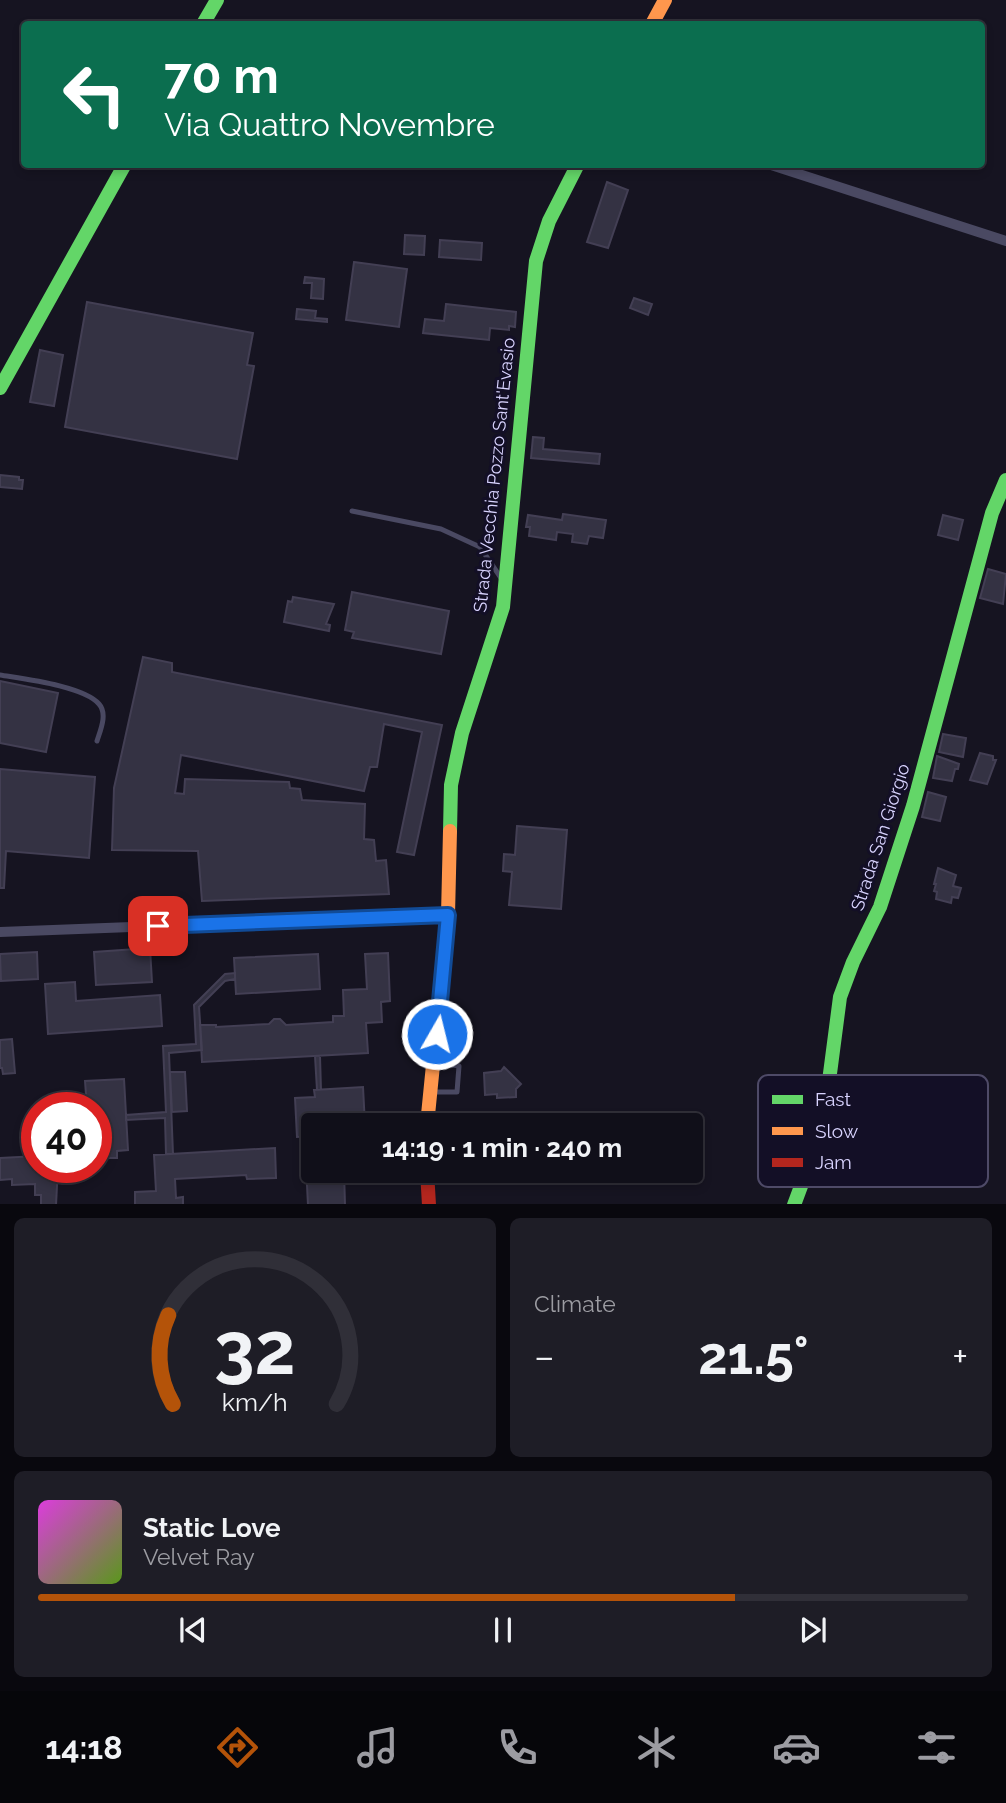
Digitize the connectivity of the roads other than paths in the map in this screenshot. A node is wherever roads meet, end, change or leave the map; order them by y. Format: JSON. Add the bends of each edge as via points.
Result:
{"nodes":[{"id":1,"x":217,"y":0,"type":"edge"},
{"id":2,"x":665,"y":0,"type":"edge"},
{"id":3,"x":205,"y":21,"type":"edge"},
{"id":4,"x":654,"y":21,"type":"edge"},
{"id":5,"x":123,"y":168,"type":"edge"},
{"id":6,"x":576,"y":168,"type":"edge"},
{"id":7,"x":780,"y":168,"type":"edge"},
{"id":8,"x":1006,"y":241,"type":"edge"},
{"id":9,"x":4,"y":382,"type":"edge"},
{"id":10,"x":1006,"y":480,"type":"edge"},
{"id":11,"x":352,"y":511,"type":"dead end"},
{"id":12,"x":505,"y":583,"type":"junction"},
{"id":13,"x":0,"y":675,"type":"edge"},
{"id":14,"x":97,"y":741,"type":"dead end"},
{"id":15,"x":448,"y":915,"type":"junction"},
{"id":16,"x":0,"y":932,"type":"edge"},
{"id":17,"x":432,"y":1062,"type":"junction"},
{"id":18,"x":830,"y":1075,"type":"edge"},
{"id":19,"x":429,"y":1092,"type":"junction"},
{"id":20,"x":428,"y":1113,"type":"edge"},
{"id":21,"x":428,"y":1183,"type":"edge"},
{"id":22,"x":801,"y":1187,"type":"edge"},
{"id":23,"x":429,"y":1204,"type":"edge"},
{"id":24,"x":794,"y":1204,"type":"edge"}],
"edges":[{"from":1,"to":3,"type":"street"},
{"from":2,"to":4,"type":"street"},
{"from":5,"to":9,"type":"street"},
{"from":6,"to":12,"type":"street","name":"Strada Vecchia Pozzo Sant'Evasio","via":[[549,221],[536,261]]},
{"from":7,"to":8,"type":"street"},
{"from":10,"to":18,"type":"street","name":"Strada San Giorgio","via":[[992,513],[910,817],[880,906],[840,997]]},
{"from":11,"to":12,"type":"lane","via":[[441,529],[480,547]]},
{"from":12,"to":15,"type":"street","name":"Strada Vecchia Pozzo Sant'Evasio","via":[[497,632],[461,733],[451,785]]},
{"from":13,"to":14,"type":"lane","via":[[68,688],[99,704],[103,712]]},
{"from":15,"to":16,"type":"street"},
{"from":15,"to":17,"type":"street","name":"Strada Vecchia Pozzo Sant'Evasio"},
{"from":17,"to":19,"type":"street","name":"Strada Vecchia Pozzo Sant'Evasio"},
{"from":17,"to":19,"type":"lane","via":[[459,1066],[457,1093]]},
{"from":19,"to":20,"type":"street","name":"Strada Vecchia Pozzo Sant'Evasio"},
{"from":21,"to":23,"type":"street"},
{"from":22,"to":24,"type":"street","name":"Strada San Giorgio"}]}
